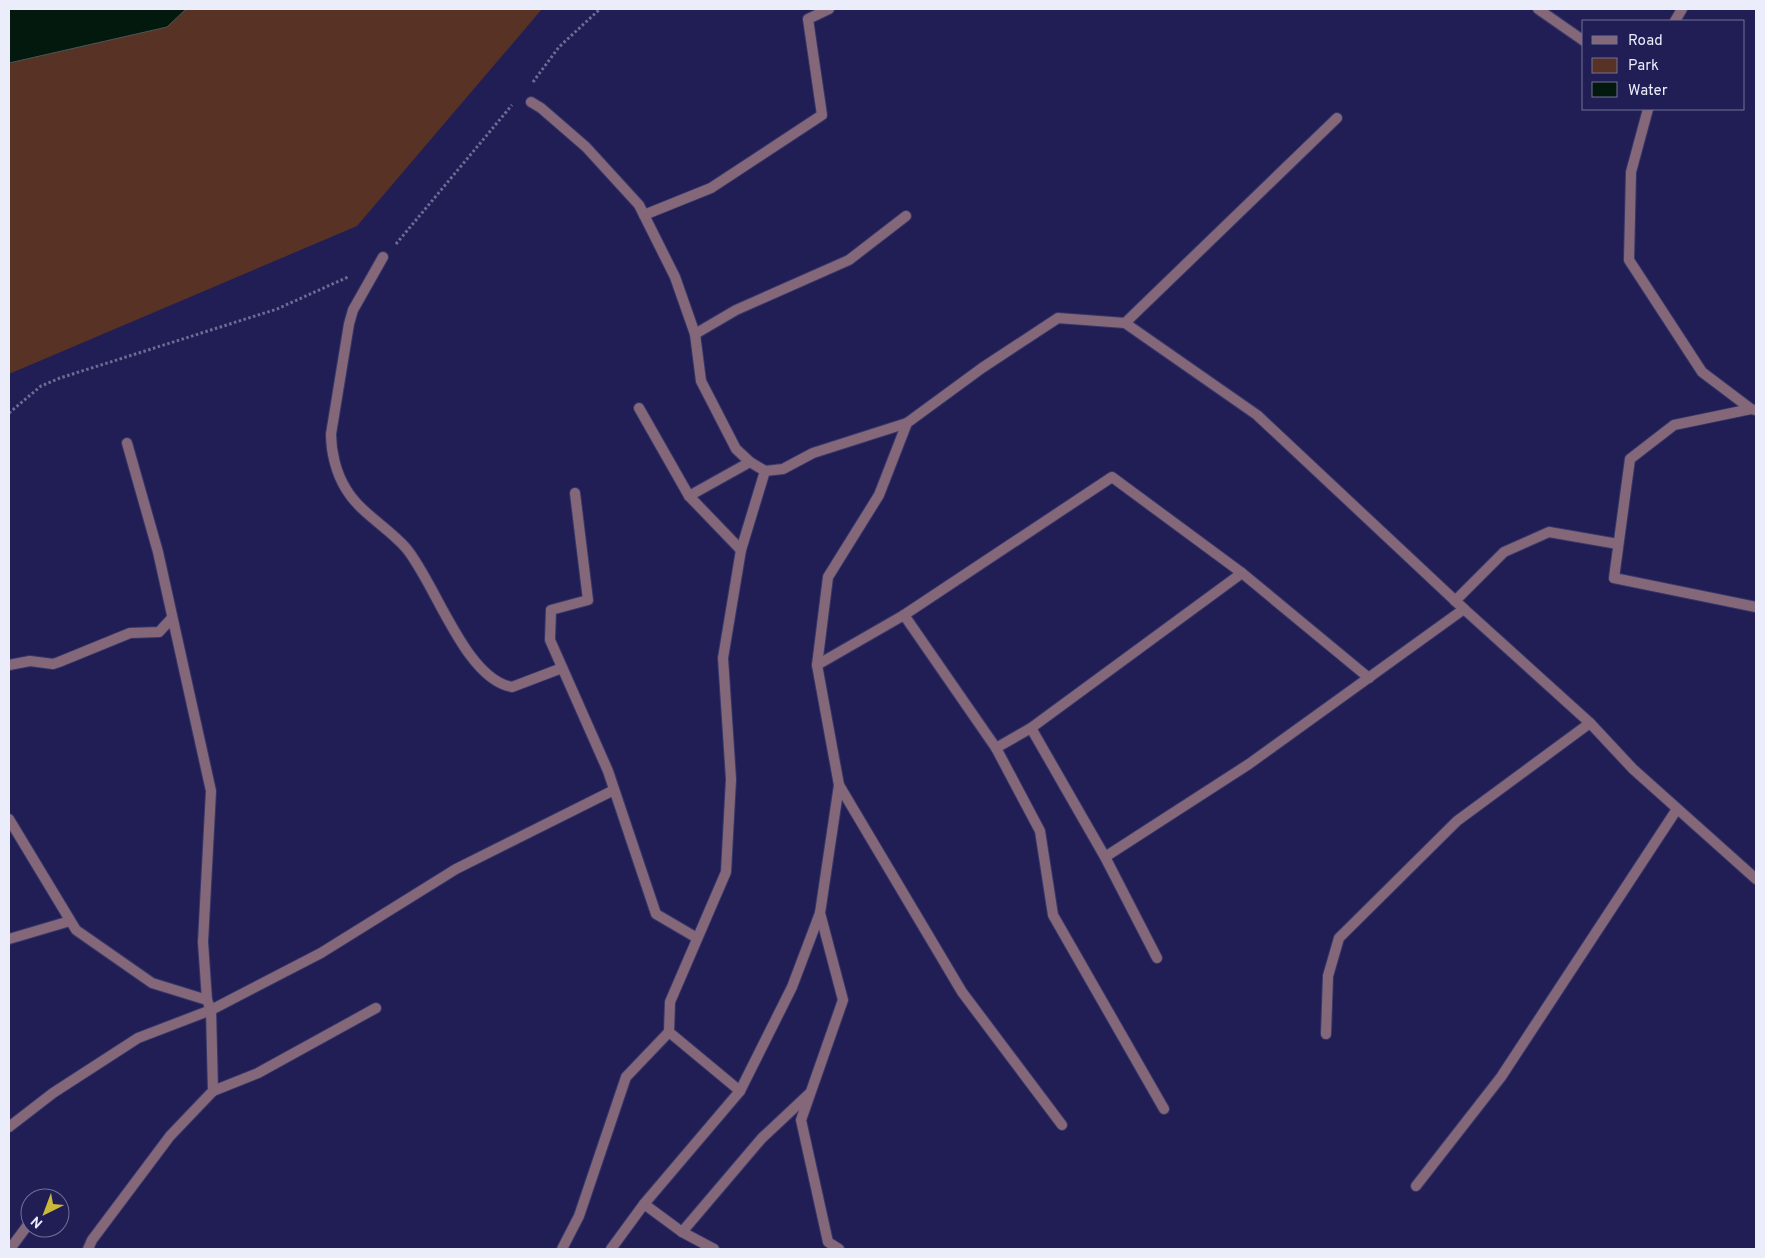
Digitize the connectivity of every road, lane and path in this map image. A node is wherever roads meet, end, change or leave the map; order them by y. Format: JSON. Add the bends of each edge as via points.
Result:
{"nodes":[{"id":1,"x":600,"y":9,"type":"edge"},
{"id":2,"x":828,"y":9,"type":"edge"},
{"id":3,"x":1538,"y":9,"type":"edge"},
{"id":4,"x":1682,"y":9,"type":"edge"},
{"id":5,"x":1676,"y":20,"type":"edge"},
{"id":6,"x":1582,"y":40,"type":"edge"},
{"id":7,"x":520,"y":101,"type":"junction"},
{"id":8,"x":532,"y":102,"type":"joint"},
{"id":9,"x":1648,"y":110,"type":"edge"},
{"id":10,"x":1337,"y":118,"type":"dead end"},
{"id":11,"x":644,"y":215,"type":"junction"},
{"id":12,"x":906,"y":216,"type":"dead end"},
{"id":13,"x":383,"y":257,"type":"joint"},
{"id":14,"x":352,"y":275,"type":"dead end"},
{"id":15,"x":1125,"y":323,"type":"junction"},
{"id":16,"x":695,"y":334,"type":"junction"},
{"id":17,"x":639,"y":408,"type":"dead end"},
{"id":18,"x":1754,"y":409,"type":"edge"},
{"id":19,"x":9,"y":413,"type":"edge"},
{"id":20,"x":907,"y":423,"type":"junction"},
{"id":21,"x":127,"y":442,"type":"dead end"},
{"id":22,"x":750,"y":462,"type":"junction"},
{"id":23,"x":765,"y":471,"type":"junction"},
{"id":24,"x":575,"y":492,"type":"dead end"},
{"id":25,"x":689,"y":496,"type":"junction"},
{"id":26,"x":1618,"y":544,"type":"junction"},
{"id":27,"x":741,"y":550,"type":"junction"},
{"id":28,"x":1242,"y":572,"type":"junction"},
{"id":29,"x":1455,"y":601,"type":"junction"},
{"id":30,"x":1756,"y":607,"type":"edge"},
{"id":31,"x":1464,"y":609,"type":"junction"},
{"id":32,"x":904,"y":615,"type":"junction"},
{"id":33,"x":172,"y":618,"type":"junction"},
{"id":34,"x":9,"y":665,"type":"edge"},
{"id":35,"x":817,"y":665,"type":"junction"},
{"id":36,"x":562,"y":668,"type":"junction"},
{"id":37,"x":1369,"y":678,"type":"junction"},
{"id":38,"x":1590,"y":724,"type":"junction"},
{"id":39,"x":1031,"y":728,"type":"junction"},
{"id":40,"x":996,"y":748,"type":"junction"},
{"id":41,"x":839,"y":785,"type":"junction"},
{"id":42,"x":614,"y":790,"type":"junction"},
{"id":43,"x":1677,"y":809,"type":"junction"},
{"id":44,"x":9,"y":819,"type":"edge"},
{"id":45,"x":1105,"y":857,"type":"junction"},
{"id":46,"x":1756,"y":878,"type":"edge"},
{"id":47,"x":820,"y":913,"type":"junction"},
{"id":48,"x":70,"y":921,"type":"junction"},
{"id":49,"x":697,"y":938,"type":"junction"},
{"id":50,"x":9,"y":939,"type":"edge"},
{"id":51,"x":1157,"y":958,"type":"dead end"},
{"id":52,"x":207,"y":1000,"type":"junction"},
{"id":53,"x":376,"y":1008,"type":"dead end"},
{"id":54,"x":210,"y":1010,"type":"junction"},
{"id":55,"x":670,"y":1032,"type":"junction"},
{"id":56,"x":1326,"y":1034,"type":"dead end"},
{"id":57,"x":213,"y":1091,"type":"junction"},
{"id":58,"x":740,"y":1091,"type":"junction"},
{"id":59,"x":810,"y":1094,"type":"junction"},
{"id":60,"x":1164,"y":1109,"type":"dead end"},
{"id":61,"x":1062,"y":1125,"type":"dead end"},
{"id":62,"x":9,"y":1127,"type":"edge"},
{"id":63,"x":1416,"y":1186,"type":"dead end"},
{"id":64,"x":644,"y":1204,"type":"junction"},
{"id":65,"x":682,"y":1232,"type":"junction"},
{"id":66,"x":20,"y":1236,"type":"edge"},
{"id":67,"x":10,"y":1249,"type":"edge"},
{"id":68,"x":88,"y":1249,"type":"edge"},
{"id":69,"x":562,"y":1249,"type":"edge"},
{"id":70,"x":610,"y":1249,"type":"edge"},
{"id":71,"x":714,"y":1249,"type":"edge"},
{"id":72,"x":839,"y":1249,"type":"edge"}],
"edges":[{"from":1,"to":7,"type":"path","via":[[549,58]]},
{"from":2,"to":11,"type":"street","via":[[808,19],[822,115],[711,188]]},
{"from":3,"to":6,"type":"street"},
{"from":4,"to":5,"type":"street"},
{"from":7,"to":8,"type":"path"},
{"from":7,"to":13,"type":"path","via":[[506,111]]},
{"from":8,"to":11,"type":"street","via":[[586,147],[639,205]]},
{"from":9,"to":18,"type":"street","via":[[1631,172],[1629,260],[1702,372]]},
{"from":10,"to":15,"type":"street"},
{"from":11,"to":16,"type":"street","via":[[675,277]]},
{"from":12,"to":16,"type":"street","via":[[849,260],[736,310]]},
{"from":13,"to":36,"type":"street","via":[[353,310],[331,434],[331,447],[346,490],[406,548],[433,588],[468,653],[494,681],[512,687]]},
{"from":14,"to":19,"type":"path","via":[[277,309],[60,378],[41,386]]},
{"from":15,"to":20,"type":"street","via":[[1058,318]]},
{"from":15,"to":29,"type":"street","via":[[1256,415]]},
{"from":16,"to":22,"type":"street","via":[[701,382],[736,449]]},
{"from":17,"to":25,"type":"street"},
{"from":18,"to":26,"type":"street","via":[[1674,425],[1630,459]]},
{"from":20,"to":23,"type":"street","via":[[813,453],[783,469]]},
{"from":20,"to":35,"type":"street","via":[[879,495],[828,577]]},
{"from":21,"to":33,"type":"street","via":[[158,552]]},
{"from":22,"to":23,"type":"street"},
{"from":22,"to":25,"type":"street"},
{"from":23,"to":27,"type":"street"},
{"from":24,"to":36,"type":"street","via":[[588,600],[551,610],[550,640]]},
{"from":25,"to":27,"type":"street"},
{"from":26,"to":29,"type":"street","via":[[1549,532],[1504,552]]},
{"from":26,"to":30,"type":"street","via":[[1614,578]]},
{"from":27,"to":49,"type":"street","via":[[723,658],[731,778],[726,872]]},
{"from":28,"to":32,"type":"street","via":[[1112,477]]},
{"from":28,"to":37,"type":"street"},
{"from":28,"to":39,"type":"street"},
{"from":29,"to":31,"type":"street"},
{"from":31,"to":37,"type":"street"},
{"from":31,"to":38,"type":"street"},
{"from":32,"to":35,"type":"street"},
{"from":32,"to":40,"type":"street"},
{"from":33,"to":34,"type":"street","via":[[159,632],[130,634],[60,662],[30,661]]},
{"from":33,"to":52,"type":"street","via":[[211,790],[203,942]]},
{"from":35,"to":41,"type":"street"},
{"from":36,"to":42,"type":"street"},
{"from":37,"to":45,"type":"street","via":[[1249,764]]},
{"from":38,"to":43,"type":"street"},
{"from":38,"to":56,"type":"street","via":[[1456,821],[1339,938],[1328,976]]},
{"from":39,"to":40,"type":"street"},
{"from":39,"to":45,"type":"street"},
{"from":40,"to":60,"type":"street","via":[[1040,831],[1053,915]]},
{"from":41,"to":47,"type":"street"},
{"from":41,"to":61,"type":"street","via":[[962,992]]},
{"from":42,"to":49,"type":"street","via":[[656,914]]},
{"from":42,"to":54,"type":"street","via":[[456,869],[321,953]]},
{"from":43,"to":46,"type":"street"},
{"from":43,"to":63,"type":"street","via":[[1501,1077]]},
{"from":44,"to":48,"type":"street"},
{"from":45,"to":51,"type":"street"},
{"from":47,"to":58,"type":"street","via":[[792,987]]},
{"from":47,"to":59,"type":"street","via":[[843,1000]]},
{"from":48,"to":50,"type":"street"},
{"from":48,"to":52,"type":"street","via":[[76,930],[152,983]]},
{"from":49,"to":55,"type":"street","via":[[670,1002]]},
{"from":52,"to":54,"type":"street"},
{"from":53,"to":57,"type":"street","via":[[258,1073]]},
{"from":54,"to":57,"type":"street"},
{"from":54,"to":62,"type":"street","via":[[138,1038],[53,1093]]},
{"from":55,"to":58,"type":"street"},
{"from":55,"to":69,"type":"street","via":[[626,1077],[579,1216]]},
{"from":57,"to":68,"type":"street","via":[[170,1136]]},
{"from":58,"to":64,"type":"street"},
{"from":59,"to":65,"type":"street","via":[[762,1138]]},
{"from":59,"to":72,"type":"street","via":[[801,1120],[828,1242]]},
{"from":64,"to":65,"type":"street"},
{"from":64,"to":70,"type":"street"},
{"from":65,"to":71,"type":"street"},
{"from":66,"to":67,"type":"street"}]}
